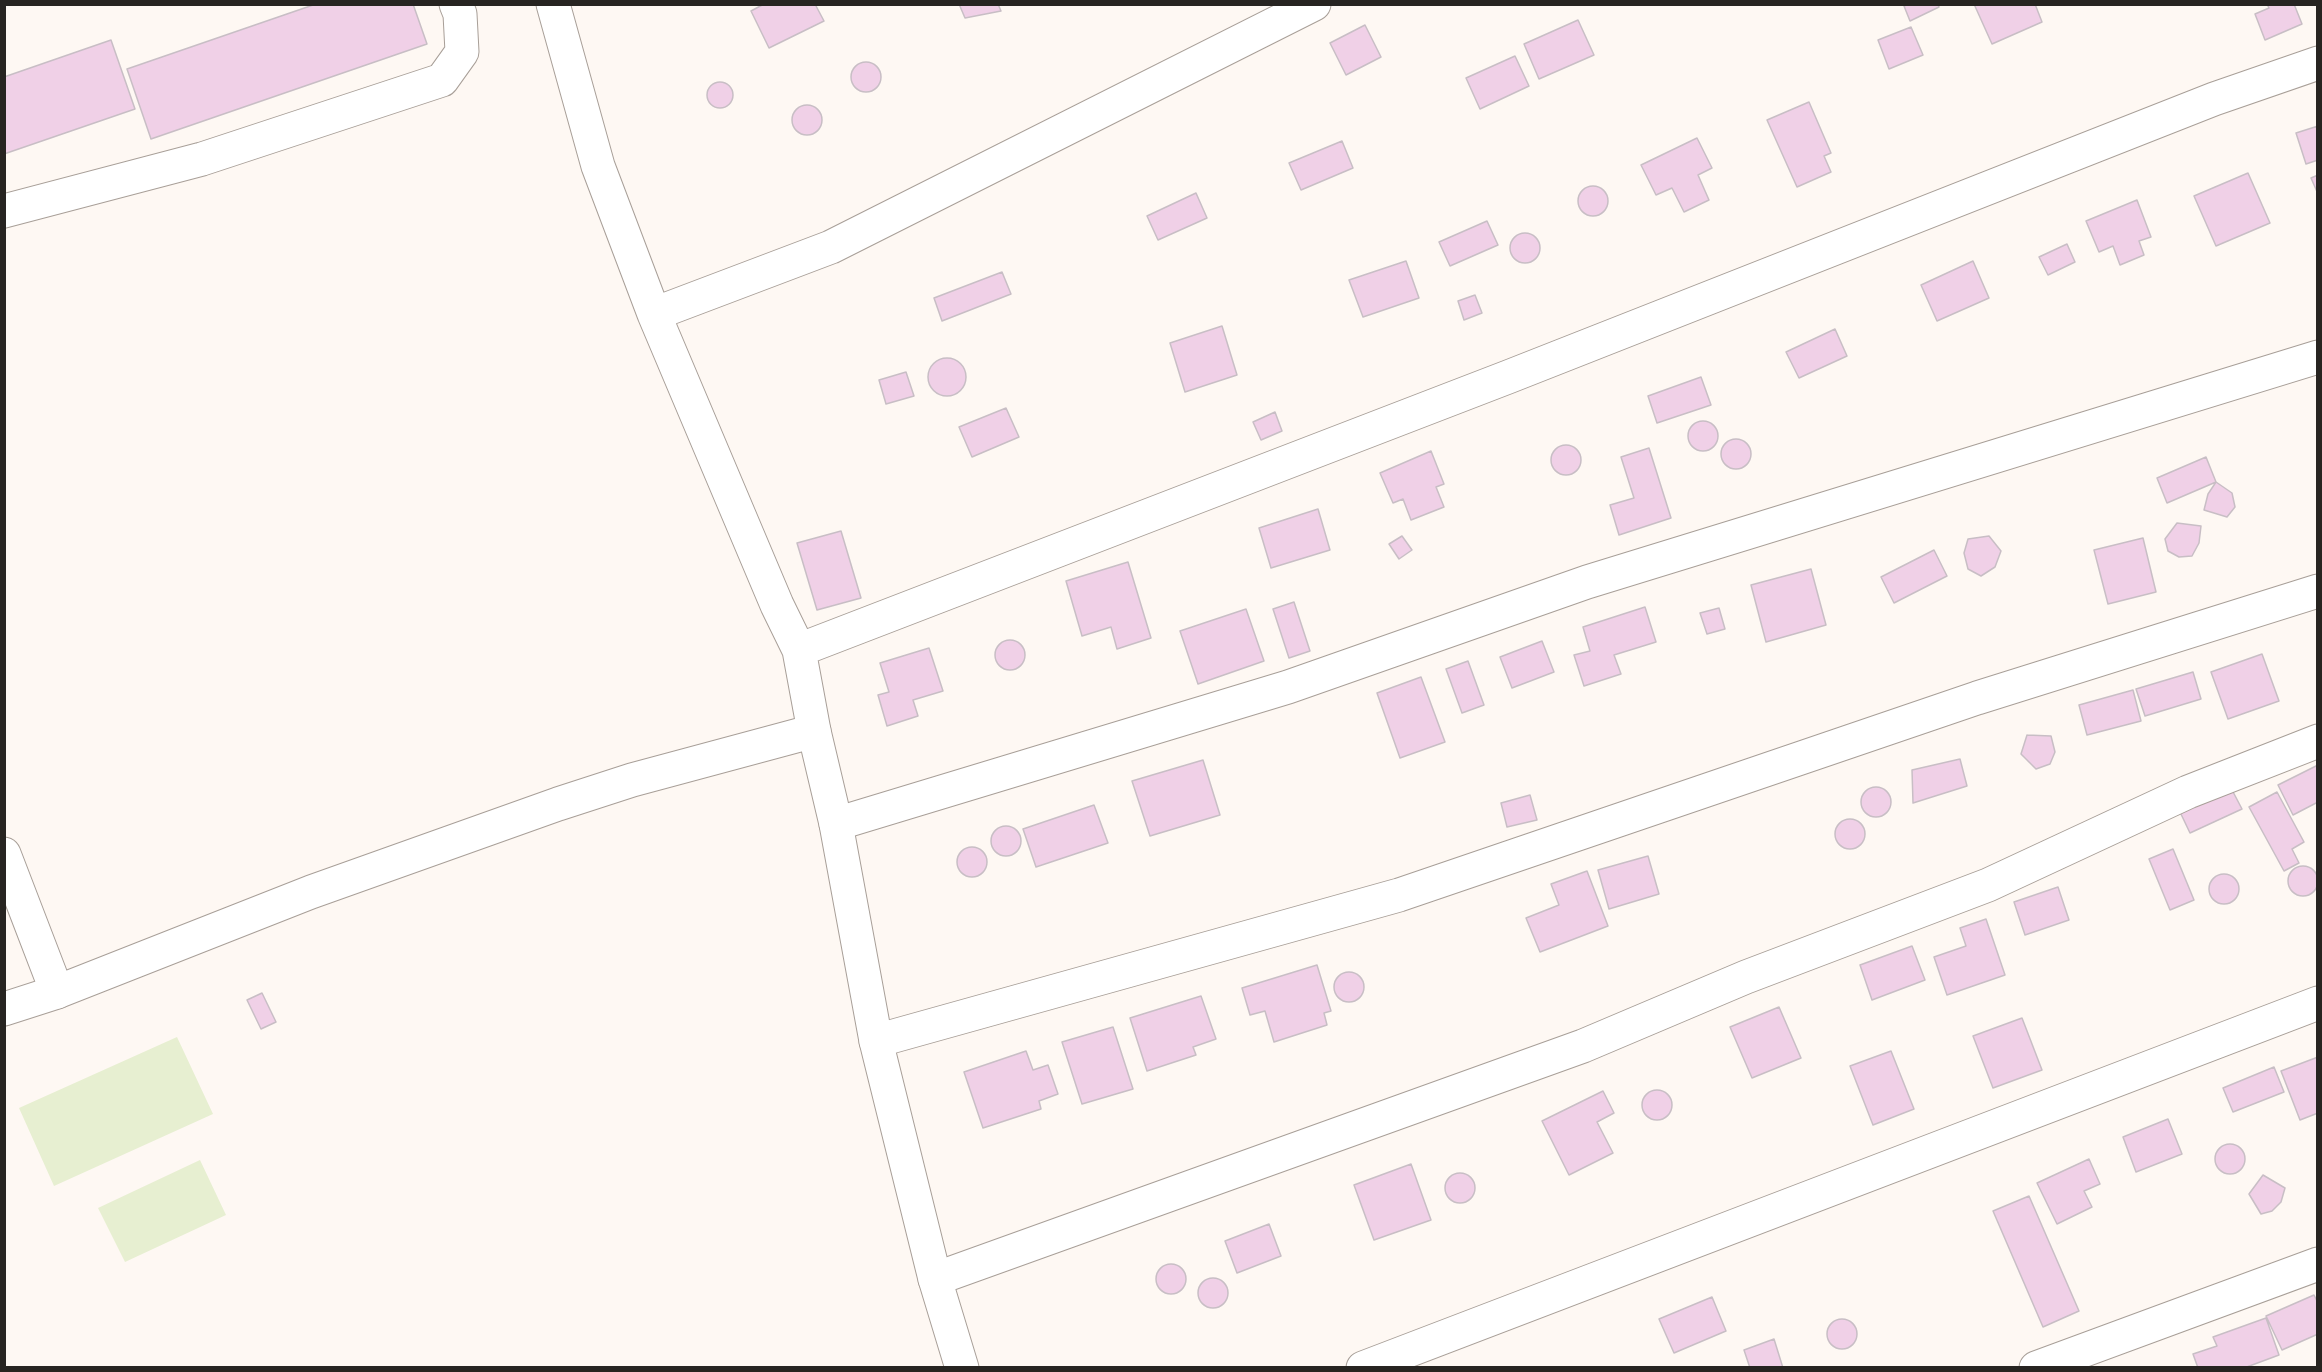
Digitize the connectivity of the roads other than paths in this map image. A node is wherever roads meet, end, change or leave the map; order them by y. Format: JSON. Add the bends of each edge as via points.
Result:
{"nodes":[{"id":1,"x":456,"y":4,"type":"edge"},
{"id":2,"x":1314,"y":4,"type":"edge"},
{"id":3,"x":564,"y":8,"type":"edge"},
{"id":4,"x":2318,"y":63,"type":"edge"},
{"id":5,"x":4,"y":211,"type":"edge"},
{"id":6,"x":654,"y":314,"type":"junction"},
{"id":7,"x":2318,"y":357,"type":"edge"},
{"id":8,"x":2318,"y":591,"type":"edge"},
{"id":9,"x":799,"y":650,"type":"junction"},
{"id":10,"x":814,"y":731,"type":"junction"},
{"id":11,"x":2318,"y":741,"type":"edge"},
{"id":12,"x":836,"y":824,"type":"junction"},
{"id":13,"x":4,"y":854,"type":"edge"},
{"id":14,"x":57,"y":992,"type":"junction"},
{"id":15,"x":2318,"y":1003,"type":"edge"},
{"id":16,"x":4,"y":1009,"type":"edge"},
{"id":17,"x":876,"y":1041,"type":"junction"},
{"id":18,"x":2318,"y":1264,"type":"edge"},
{"id":19,"x":935,"y":1279,"type":"junction"},
{"id":20,"x":962,"y":1368,"type":"edge"},
{"id":21,"x":1363,"y":1368,"type":"edge"},
{"id":22,"x":2036,"y":1368,"type":"edge"}],
"edges":[{"from":1,"to":5,"type":"street","via":[[462,52],[442,80],[202,159]]},
{"from":2,"to":6,"type":"street","via":[[831,247]]},
{"from":3,"to":6,"type":"street","via":[[598,166]]},
{"from":4,"to":9,"type":"street","via":[[2214,99]]},
{"from":6,"to":9,"type":"street"},
{"from":7,"to":12,"type":"street","via":[[1587,582],[1288,687]]},
{"from":8,"to":17,"type":"street","via":[[1977,698],[1399,895]]},
{"from":9,"to":10,"type":"street"},
{"from":10,"to":12,"type":"street"},
{"from":10,"to":14,"type":"street","via":[[558,804],[311,892]]},
{"from":11,"to":19,"type":"street","via":[[2188,792],[1988,885],[1746,977],[1583,1046]]},
{"from":12,"to":17,"type":"street"},
{"from":13,"to":14,"type":"street"},
{"from":14,"to":16,"type":"street"},
{"from":15,"to":21,"type":"street"},
{"from":17,"to":19,"type":"street"},
{"from":18,"to":22,"type":"street"},
{"from":19,"to":20,"type":"street"}]}
